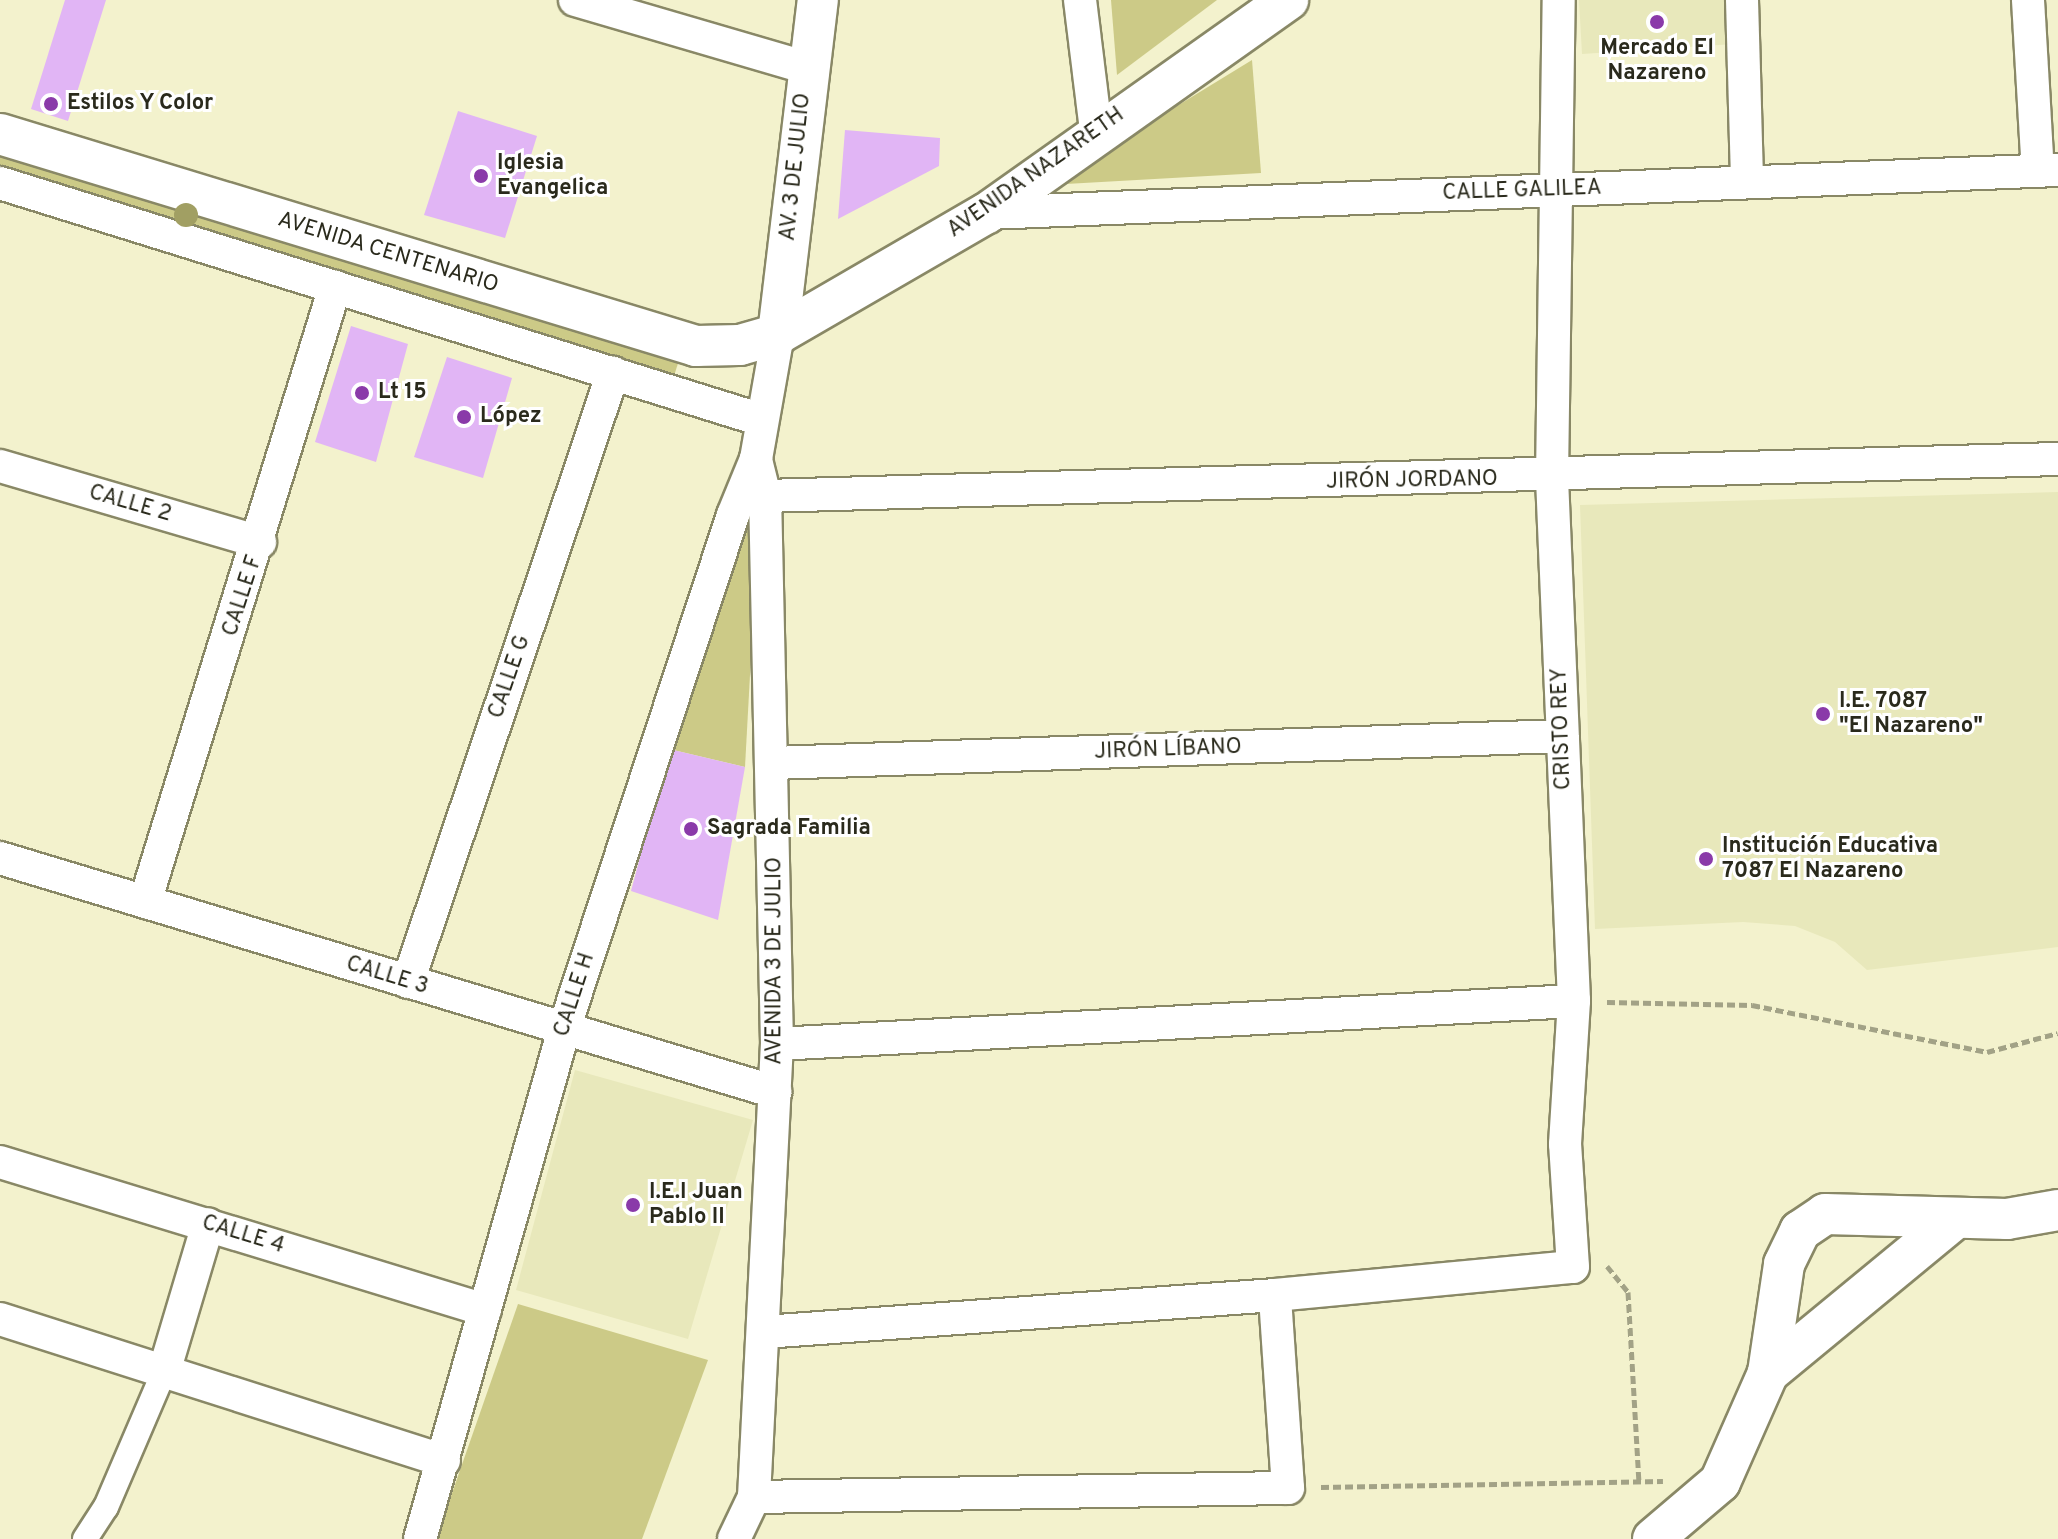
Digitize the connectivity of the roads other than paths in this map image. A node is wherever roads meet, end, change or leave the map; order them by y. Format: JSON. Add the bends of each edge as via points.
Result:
{"nodes":[{"id":1,"x":575,"y":0,"type":"edge"},
{"id":2,"x":818,"y":0,"type":"edge"},
{"id":3,"x":1080,"y":0,"type":"edge"},
{"id":4,"x":1288,"y":0,"type":"edge"},
{"id":5,"x":1559,"y":0,"type":"edge"},
{"id":6,"x":1742,"y":0,"type":"edge"},
{"id":7,"x":2028,"y":0,"type":"edge"},
{"id":8,"x":807,"y":68,"type":"junction"},
{"id":9,"x":1096,"y":131,"type":"junction"},
{"id":10,"x":0,"y":134,"type":"edge"},
{"id":11,"x":2048,"y":170,"type":"edge"},
{"id":12,"x":1747,"y":181,"type":"junction"},
{"id":13,"x":0,"y":183,"type":"edge"},
{"id":14,"x":1557,"y":190,"type":"junction"},
{"id":15,"x":987,"y":213,"type":"junction"},
{"id":16,"x":335,"y":287,"type":"junction"},
{"id":17,"x":778,"y":334,"type":"junction"},
{"id":18,"x":613,"y":373,"type":"junction"},
{"id":19,"x":762,"y":420,"type":"junction"},
{"id":20,"x":756,"y":459,"type":"junction"},
{"id":21,"x":2058,"y":459,"type":"edge"},
{"id":22,"x":0,"y":466,"type":"edge"},
{"id":23,"x":1552,"y":478,"type":"junction"},
{"id":24,"x":765,"y":496,"type":"junction"},
{"id":25,"x":260,"y":542,"type":"junction"},
{"id":26,"x":1563,"y":736,"type":"junction"},
{"id":27,"x":773,"y":763,"type":"junction"},
{"id":28,"x":0,"y":858,"type":"edge"},
{"id":29,"x":145,"y":902,"type":"junction"},
{"id":30,"x":408,"y":982,"type":"junction"},
{"id":31,"x":1574,"y":1001,"type":"junction"},
{"id":32,"x":564,"y":1029,"type":"junction"},
{"id":33,"x":777,"y":1044,"type":"junction"},
{"id":34,"x":775,"y":1092,"type":"junction"},
{"id":35,"x":0,"y":1162,"type":"edge"},
{"id":36,"x":2058,"y":1210,"type":"edge"},
{"id":37,"x":1955,"y":1219,"type":"junction"},
{"id":38,"x":208,"y":1224,"type":"junction"},
{"id":39,"x":1275,"y":1295,"type":"junction"},
{"id":40,"x":485,"y":1310,"type":"junction"},
{"id":41,"x":0,"y":1319,"type":"edge"},
{"id":42,"x":764,"y":1332,"type":"junction"},
{"id":43,"x":164,"y":1372,"type":"junction"},
{"id":44,"x":1768,"y":1373,"type":"junction"},
{"id":45,"x":444,"y":1461,"type":"junction"},
{"id":46,"x":754,"y":1497,"type":"junction"},
{"id":47,"x":85,"y":1539,"type":"edge"},
{"id":48,"x":420,"y":1539,"type":"edge"},
{"id":49,"x":734,"y":1539,"type":"edge"},
{"id":50,"x":1653,"y":1539,"type":"edge"}],
"edges":[{"from":1,"to":8,"type":"street"},
{"from":2,"to":8,"type":"street","name":"AV. 3 DE JULIO"},
{"from":3,"to":9,"type":"street"},
{"from":4,"to":9,"type":"street","name":"AVENIDA NAZARETH"},
{"from":5,"to":14,"type":"street","name":"CRISTO REY"},
{"from":6,"to":12,"type":"street"},
{"from":7,"to":11,"type":"street"},
{"from":8,"to":17,"type":"street","name":"AV. 3 DE JULIO"},
{"from":9,"to":15,"type":"street","name":"AVENIDA NAZARETH"},
{"from":10,"to":17,"type":"street","name":"AVENIDA CENTENARIO","via":[[696,346],[740,345]]},
{"from":11,"to":12,"type":"street","name":"CALLE GALILEA"},
{"from":12,"to":14,"type":"street","name":"CALLE GALILEA"},
{"from":13,"to":16,"type":"street"},
{"from":14,"to":15,"type":"street","name":"CALLE GALILEA"},
{"from":14,"to":23,"type":"street","name":"CRISTO REY"},
{"from":15,"to":17,"type":"street","name":"AVENIDA NAZARETH"},
{"from":16,"to":18,"type":"street"},
{"from":16,"to":25,"type":"street","name":"CALLE F"},
{"from":17,"to":19,"type":"street","name":"AVENIDA 3 DE JULIO"},
{"from":18,"to":19,"type":"street"},
{"from":18,"to":30,"type":"street","name":"CALLE G"},
{"from":19,"to":20,"type":"street","name":"AVENIDA 3 DE JULIO"},
{"from":20,"to":24,"type":"street","name":"AVENIDA 3 DE JULIO"},
{"from":20,"to":32,"type":"street","name":"CALLE H"},
{"from":21,"to":23,"type":"street","name":"JIRÓN JORDANO"},
{"from":22,"to":25,"type":"street","name":"CALLE 2"},
{"from":23,"to":24,"type":"street","name":"JIRÓN JORDANO"},
{"from":23,"to":26,"type":"street","name":"CRISTO REY"},
{"from":24,"to":27,"type":"street","name":"AVENIDA 3 DE JULIO"},
{"from":25,"to":29,"type":"street","name":"CALLE F"},
{"from":26,"to":27,"type":"street","name":"JIRÓN LÍBANO"},
{"from":26,"to":31,"type":"street","name":"CRISTO REY"},
{"from":27,"to":33,"type":"street","name":"AVENIDA 3 DE JULIO"},
{"from":28,"to":29,"type":"street","name":"CALLE 3"},
{"from":29,"to":30,"type":"street","name":"CALLE 3"},
{"from":30,"to":32,"type":"street","name":"CALLE 3"},
{"from":31,"to":33,"type":"street"},
{"from":31,"to":39,"type":"street","name":"CRISTO REY","via":[[1565,1144],[1588,1264]]},
{"from":32,"to":34,"type":"street","name":"CALLE 3"},
{"from":32,"to":40,"type":"street","name":"CALLE H"},
{"from":33,"to":34,"type":"street","name":"AVENIDA 3 DE JULIO"},
{"from":34,"to":42,"type":"street","name":"AVENIDA 3 DE JULIO"},
{"from":35,"to":38,"type":"street","name":"CALLE 4"},
{"from":36,"to":37,"type":"street","via":[[2007,1219]]},
{"from":37,"to":44,"type":"street"},
{"from":37,"to":44,"type":"street","via":[[1825,1214],[1800,1231],[1784,1264]]},
{"from":38,"to":40,"type":"street","name":"CALLE 4"},
{"from":38,"to":43,"type":"street"},
{"from":39,"to":42,"type":"street"},
{"from":39,"to":46,"type":"street","via":[[1288,1488]]},
{"from":40,"to":45,"type":"street","name":"CALLE H"},
{"from":41,"to":43,"type":"street"},
{"from":42,"to":46,"type":"street","name":"AVENIDA 3 DE JULIO"},
{"from":43,"to":45,"type":"street"},
{"from":43,"to":47,"type":"street","via":[[106,1507]]},
{"from":44,"to":50,"type":"street","via":[[1720,1482]]},
{"from":45,"to":48,"type":"street","name":"CALLE H"},
{"from":46,"to":49,"type":"street","name":"AVENIDA 3 DE JULIO"}]}
